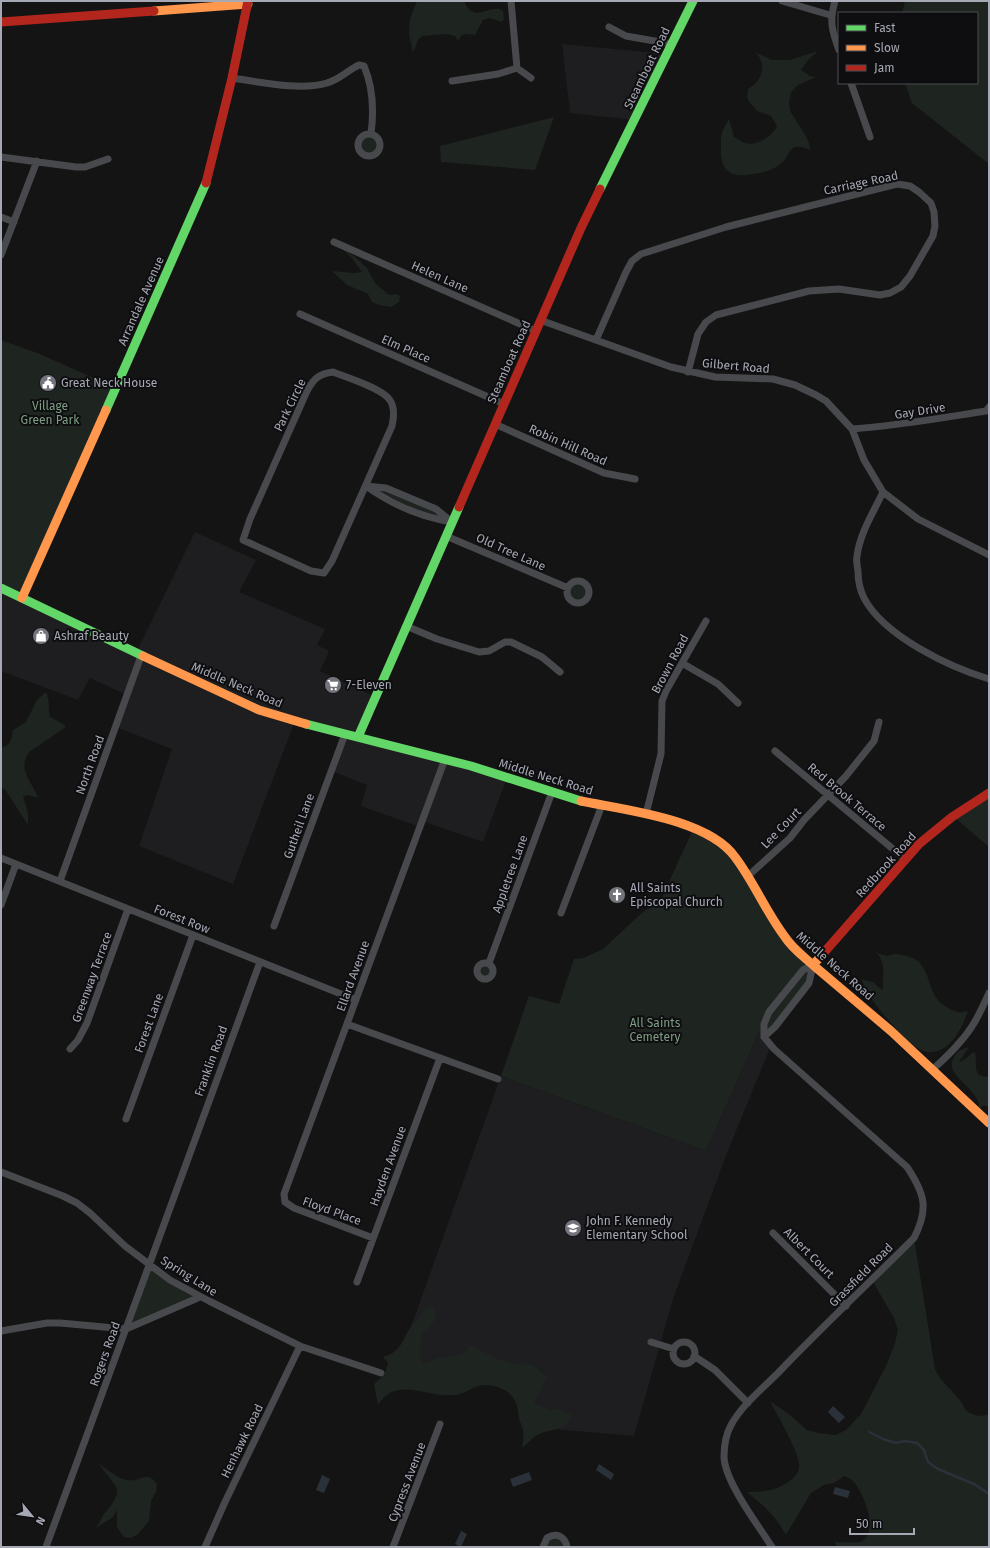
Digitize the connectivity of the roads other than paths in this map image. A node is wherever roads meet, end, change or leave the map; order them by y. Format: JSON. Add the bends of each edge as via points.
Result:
{"nodes":[{"id":1,"x":511,"y":1,"type":"edge"},
{"id":2,"x":693,"y":1,"type":"edge"},
{"id":3,"x":782,"y":1,"type":"edge"},
{"id":4,"x":835,"y":1,"type":"edge"},
{"id":5,"x":248,"y":2,"type":"edge"},
{"id":6,"x":830,"y":15,"type":"junction"},
{"id":7,"x":1,"y":22,"type":"edge"},
{"id":8,"x":609,"y":27,"type":"dead end"},
{"id":9,"x":672,"y":44,"type":"junction"},
{"id":10,"x":838,"y":47,"type":"edge"},
{"id":11,"x":518,"y":68,"type":"junction"},
{"id":12,"x":232,"y":78,"type":"junction"},
{"id":13,"x":531,"y":78,"type":"dead end"},
{"id":14,"x":452,"y":81,"type":"dead end"},
{"id":15,"x":851,"y":84,"type":"edge"},
{"id":16,"x":371,"y":134,"type":"dead end"},
{"id":17,"x":870,"y":137,"type":"dead end"},
{"id":18,"x":1,"y":156,"type":"edge"},
{"id":19,"x":108,"y":159,"type":"dead end"},
{"id":20,"x":37,"y":161,"type":"junction"},
{"id":21,"x":1,"y":217,"type":"edge"},
{"id":22,"x":14,"y":222,"type":"junction"},
{"id":23,"x":334,"y":242,"type":"dead end"},
{"id":24,"x":1,"y":255,"type":"edge"},
{"id":25,"x":300,"y":314,"type":"dead end"},
{"id":26,"x":540,"y":320,"type":"junction"},
{"id":27,"x":536,"y":331,"type":"junction"},
{"id":28,"x":596,"y":340,"type":"junction"},
{"id":29,"x":688,"y":372,"type":"junction"},
{"id":30,"x":504,"y":404,"type":"junction"},
{"id":31,"x":988,"y":410,"type":"edge"},
{"id":32,"x":495,"y":424,"type":"junction"},
{"id":33,"x":852,"y":429,"type":"junction"},
{"id":34,"x":635,"y":479,"type":"dead end"},
{"id":35,"x":366,"y":486,"type":"junction"},
{"id":36,"x":883,"y":492,"type":"junction"},
{"id":37,"x":452,"y":522,"type":"junction"},
{"id":38,"x":446,"y":536,"type":"junction"},
{"id":39,"x":989,"y":555,"type":"edge"},
{"id":40,"x":1,"y":588,"type":"edge"},
{"id":41,"x":568,"y":588,"type":"dead end"},
{"id":42,"x":22,"y":598,"type":"junction"},
{"id":43,"x":706,"y":621,"type":"dead end"},
{"id":44,"x":406,"y":626,"type":"junction"},
{"id":45,"x":141,"y":656,"type":"junction"},
{"id":46,"x":682,"y":663,"type":"junction"},
{"id":47,"x":560,"y":672,"type":"dead end"},
{"id":48,"x":989,"y":678,"type":"edge"},
{"id":49,"x":738,"y":703,"type":"dead end"},
{"id":50,"x":879,"y":722,"type":"dead end"},
{"id":51,"x":345,"y":734,"type":"junction"},
{"id":52,"x":358,"y":737,"type":"junction"},
{"id":53,"x":775,"y":751,"type":"dead end"},
{"id":54,"x":444,"y":760,"type":"junction"},
{"id":55,"x":552,"y":792,"type":"junction"},
{"id":56,"x":989,"y":793,"type":"edge"},
{"id":57,"x":828,"y":795,"type":"junction"},
{"id":58,"x":602,"y":805,"type":"junction"},
{"id":59,"x":646,"y":814,"type":"junction"},
{"id":60,"x":1,"y":858,"type":"edge"},
{"id":61,"x":905,"y":859,"type":"junction"},
{"id":62,"x":16,"y":864,"type":"junction"},
{"id":63,"x":748,"y":876,"type":"junction"},
{"id":64,"x":60,"y":881,"type":"junction"},
{"id":65,"x":1,"y":905,"type":"edge"},
{"id":66,"x":128,"y":909,"type":"junction"},
{"id":67,"x":561,"y":913,"type":"dead end"},
{"id":68,"x":274,"y":926,"type":"dead end"},
{"id":69,"x":193,"y":935,"type":"junction"},
{"id":70,"x":260,"y":962,"type":"junction"},
{"id":71,"x":488,"y":963,"type":"dead end"},
{"id":72,"x":813,"y":965,"type":"junction"},
{"id":73,"x":989,"y":993,"type":"edge"},
{"id":74,"x":356,"y":1000,"type":"junction"},
{"id":75,"x":347,"y":1024,"type":"junction"},
{"id":76,"x":764,"y":1037,"type":"junction"},
{"id":77,"x":70,"y":1049,"type":"dead end"},
{"id":78,"x":440,"y":1058,"type":"junction"},
{"id":79,"x":933,"y":1070,"type":"junction"},
{"id":80,"x":498,"y":1079,"type":"dead end"},
{"id":81,"x":126,"y":1119,"type":"dead end"},
{"id":82,"x":989,"y":1123,"type":"edge"},
{"id":83,"x":185,"y":1167,"type":"joint"},
{"id":84,"x":1,"y":1172,"type":"edge"},
{"id":85,"x":284,"y":1202,"type":"joint"},
{"id":86,"x":773,"y":1233,"type":"dead end"},
{"id":87,"x":373,"y":1238,"type":"junction"},
{"id":88,"x":150,"y":1264,"type":"junction"},
{"id":89,"x":357,"y":1282,"type":"dead end"},
{"id":90,"x":200,"y":1297,"type":"junction"},
{"id":91,"x":846,"y":1306,"type":"junction"},
{"id":92,"x":126,"y":1329,"type":"junction"},
{"id":93,"x":1,"y":1331,"type":"edge"},
{"id":94,"x":651,"y":1342,"type":"dead end"},
{"id":95,"x":300,"y":1346,"type":"junction"},
{"id":96,"x":674,"y":1349,"type":"junction"},
{"id":97,"x":694,"y":1356,"type":"junction"},
{"id":98,"x":380,"y":1373,"type":"dead end"},
{"id":99,"x":748,"y":1403,"type":"junction"},
{"id":100,"x":440,"y":1424,"type":"dead end"},
{"id":101,"x":46,"y":1547,"type":"edge"},
{"id":102,"x":205,"y":1547,"type":"edge"},
{"id":103,"x":393,"y":1547,"type":"edge"},
{"id":104,"x":543,"y":1547,"type":"edge"},
{"id":105,"x":567,"y":1547,"type":"edge"},
{"id":106,"x":772,"y":1547,"type":"edge"}],
"edges":[{"from":1,"to":11,"type":"street"},
{"from":2,"to":9,"type":"street","name":"Steamboat Road"},
{"from":3,"to":6,"type":"street"},
{"from":4,"to":6,"type":"street"},
{"from":5,"to":7,"type":"street"},
{"from":5,"to":12,"type":"street","name":"Arrandale Avenue"},
{"from":6,"to":10,"type":"street"},
{"from":8,"to":9,"type":"street","via":[[626,36]]},
{"from":9,"to":26,"type":"street","name":"Steamboat Road","via":[[581,228]]},
{"from":11,"to":13,"type":"street"},
{"from":11,"to":14,"type":"street","via":[[498,74]]},
{"from":12,"to":16,"type":"street","via":[[313,86],[336,79],[359,65],[364,66],[373,106]]},
{"from":12,"to":42,"type":"street","name":"Arrandale Avenue","via":[[202,194]]},
{"from":15,"to":17,"type":"street"},
{"from":18,"to":20,"type":"street"},
{"from":19,"to":20,"type":"street","via":[[76,167]]},
{"from":20,"to":22,"type":"street"},
{"from":21,"to":22,"type":"street"},
{"from":22,"to":24,"type":"street"},
{"from":23,"to":27,"type":"street","name":"Helen Lane"},
{"from":25,"to":30,"type":"street","name":"Elm Place"},
{"from":26,"to":27,"type":"street","name":"Steamboat Road"},
{"from":26,"to":28,"type":"street","name":"Gilbert Road"},
{"from":27,"to":30,"type":"street","name":"Steamboat Road"},
{"from":28,"to":29,"type":"street","name":"Gilbert Road"},
{"from":28,"to":29,"type":"street","name":"Carriage Road","via":[[626,272],[632,261],[640,254],[726,227],[897,184],[910,186],[931,203],[935,226],[933,236],[901,287],[880,295],[839,290],[809,291],[716,315],[706,322],[698,334]]},
{"from":29,"to":33,"type":"street","name":"Gilbert Road","via":[[773,379],[794,385],[826,402]]},
{"from":30,"to":32,"type":"street","name":"Steamboat Road"},
{"from":31,"to":33,"type":"street","name":"Gay Drive","via":[[890,426]]},
{"from":32,"to":34,"type":"street","name":"Robin Hill Road","via":[[604,473]]},
{"from":32,"to":37,"type":"street","name":"Steamboat Road"},
{"from":33,"to":36,"type":"street","name":"Gilbert Road","via":[[864,460]]},
{"from":35,"to":35,"type":"street","name":"Park Circle","via":[[392,426],[392,405],[383,393],[356,380],[333,372],[322,374],[312,381],[307,391],[243,540],[311,570],[324,573],[332,562]]},
{"from":35,"to":37,"type":"street","via":[[382,497],[432,518]]},
{"from":36,"to":39,"type":"street","via":[[918,519]]},
{"from":36,"to":48,"type":"street","via":[[861,536],[856,558],[858,580],[864,598],[872,611],[888,627],[914,645],[951,665]]},
{"from":37,"to":38,"type":"street","name":"Steamboat Road"},
{"from":38,"to":41,"type":"street","name":"Old Tree Lane"},
{"from":38,"to":44,"type":"street","name":"Steamboat Road"},
{"from":40,"to":42,"type":"street","name":"Middle Neck Road"},
{"from":42,"to":45,"type":"street","name":"Middle Neck Road"},
{"from":43,"to":46,"type":"street","name":"Brown Road"},
{"from":44,"to":47,"type":"street","via":[[479,652],[489,651],[505,642],[511,642],[542,657]]},
{"from":44,"to":52,"type":"street","name":"Steamboat Road"},
{"from":45,"to":51,"type":"street","name":"Middle Neck Road","via":[[259,710]]},
{"from":45,"to":64,"type":"street","name":"North Road"},
{"from":46,"to":49,"type":"street","via":[[718,684]]},
{"from":46,"to":59,"type":"street","name":"Brown Road","via":[[662,701],[661,754]]},
{"from":50,"to":57,"type":"street","name":"Lee Court","via":[[874,741]]},
{"from":51,"to":52,"type":"street","name":"Middle Neck Road"},
{"from":51,"to":68,"type":"street","name":"Gutheil Lane"},
{"from":52,"to":54,"type":"street","name":"Middle Neck Road"},
{"from":53,"to":57,"type":"street","name":"Red Brook Terrace"},
{"from":54,"to":55,"type":"street","name":"Middle Neck Road"},
{"from":54,"to":74,"type":"street","name":"Ellard Avenue"},
{"from":55,"to":58,"type":"street","name":"Middle Neck Road"},
{"from":55,"to":71,"type":"street","name":"Appletree Lane"},
{"from":56,"to":61,"type":"street","name":"Redbrook Road","via":[[936,830]]},
{"from":57,"to":61,"type":"street","name":"Red Brook Terrace"},
{"from":57,"to":63,"type":"street","name":"Lee Court","via":[[790,838]]},
{"from":58,"to":59,"type":"street","name":"Middle Neck Road"},
{"from":58,"to":67,"type":"street"},
{"from":59,"to":63,"type":"street","name":"Middle Neck Road","via":[[710,834],[735,856]]},
{"from":60,"to":62,"type":"street","name":"Forest Row"},
{"from":61,"to":72,"type":"street","name":"Redbrook Road"},
{"from":62,"to":64,"type":"street","name":"Forest Row"},
{"from":62,"to":65,"type":"street"},
{"from":63,"to":72,"type":"street","name":"Middle Neck Road","via":[[785,938]]},
{"from":64,"to":66,"type":"street","name":"Forest Row"},
{"from":66,"to":69,"type":"street","name":"Forest Row"},
{"from":66,"to":77,"type":"street","name":"Greenway Terrace","via":[[87,1023]]},
{"from":69,"to":70,"type":"street","name":"Forest Row"},
{"from":69,"to":81,"type":"street","name":"Forest Lane"},
{"from":70,"to":74,"type":"street","name":"Forest Row"},
{"from":70,"to":83,"type":"street","name":"Franklin Road"},
{"from":72,"to":76,"type":"street","via":[[809,983],[775,1027]]},
{"from":72,"to":76,"type":"street","via":[[803,970],[769,1012],[764,1024]]},
{"from":72,"to":79,"type":"street","name":"Middle Neck Road"},
{"from":73,"to":79,"type":"street","via":[[968,1033]]},
{"from":74,"to":75,"type":"street","name":"Ellard Avenue"},
{"from":75,"to":78,"type":"street"},
{"from":75,"to":85,"type":"street","name":"Ellard Avenue","via":[[284,1194]]},
{"from":76,"to":91,"type":"street","name":"Grassfield Road","via":[[774,1049],[907,1167],[919,1185],[923,1216],[914,1238]]},
{"from":78,"to":80,"type":"street"},
{"from":78,"to":87,"type":"street","name":"Hayden Avenue"},
{"from":79,"to":82,"type":"street","name":"Middle Neck Road"},
{"from":83,"to":88,"type":"street","name":"Rogers Road"},
{"from":84,"to":88,"type":"street","name":"Spring Lane","via":[[77,1203],[125,1246]]},
{"from":85,"to":87,"type":"street","name":"Floyd Place"},
{"from":86,"to":91,"type":"street","name":"Albert Court"},
{"from":87,"to":89,"type":"street","name":"Hayden Avenue"},
{"from":88,"to":90,"type":"street","name":"Spring Lane","via":[[170,1280]]},
{"from":88,"to":92,"type":"street","name":"Rogers Road"},
{"from":90,"to":92,"type":"street"},
{"from":90,"to":95,"type":"street","name":"Spring Lane"},
{"from":91,"to":99,"type":"street","name":"Grassfield Road"},
{"from":92,"to":93,"type":"street","via":[[47,1323]]},
{"from":92,"to":101,"type":"street","name":"Rogers Road"},
{"from":94,"to":96,"type":"street"},
{"from":95,"to":98,"type":"street","name":"Spring Lane"},
{"from":95,"to":102,"type":"street","name":"Henhawk Road","via":[[224,1502]]},
{"from":96,"to":97,"type":"street","via":[[686,1342],[692,1346]]},
{"from":96,"to":97,"type":"street","via":[[677,1362],[690,1362]]},
{"from":97,"to":99,"type":"street","via":[[714,1370]]},
{"from":99,"to":106,"type":"street","name":"Grassfield Road","via":[[731,1425],[727,1435],[724,1464],[732,1484]]},
{"from":100,"to":103,"type":"street","name":"Cypress Avenue"},
{"from":104,"to":105,"type":"street","via":[[547,1538],[558,1535],[564,1539]]}]}
